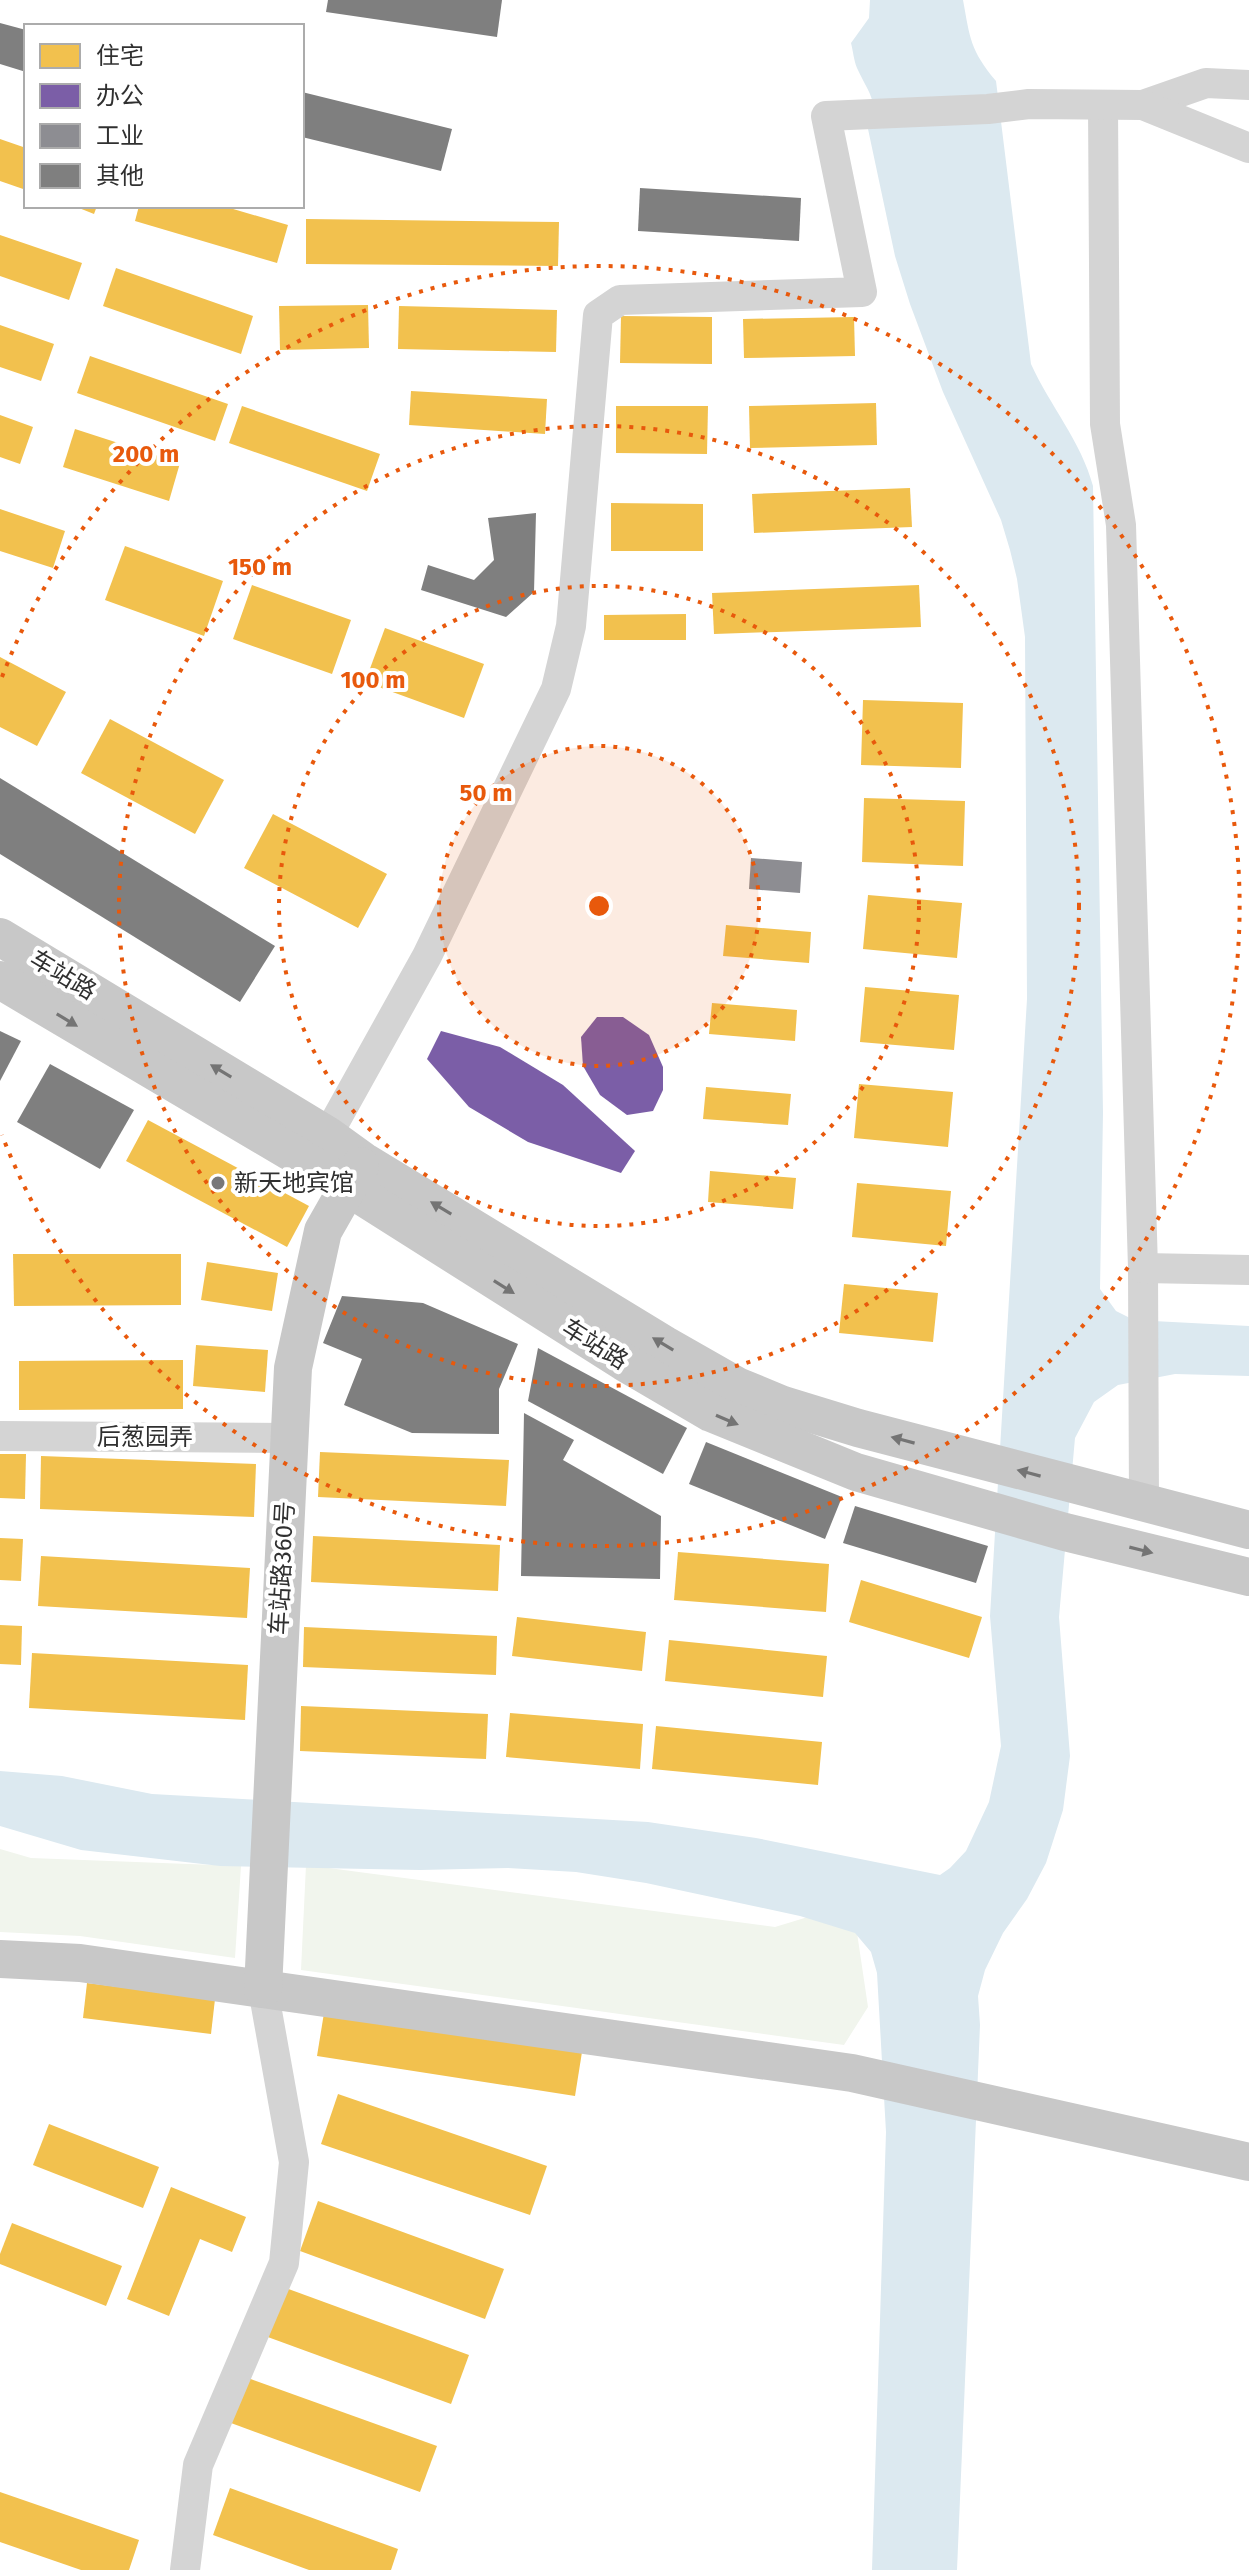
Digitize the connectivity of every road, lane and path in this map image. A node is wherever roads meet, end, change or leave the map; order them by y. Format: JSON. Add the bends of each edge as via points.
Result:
{"nodes":[{"id":1,"x":1249,"y":85,"type":"edge"},
{"id":2,"x":1103,"y":105,"type":"junction"},
{"id":3,"x":1143,"y":105,"type":"junction"},
{"id":4,"x":1249,"y":148,"type":"edge"},
{"id":5,"x":0,"y":937,"type":"edge"},
{"id":6,"x":0,"y":980,"type":"edge"},
{"id":7,"x":319,"y":1150,"type":"junction"},
{"id":8,"x":354,"y":1174,"type":"junction"},
{"id":9,"x":1143,"y":1268,"type":"junction"},
{"id":10,"x":1249,"y":1270,"type":"edge"},
{"id":11,"x":0,"y":1436,"type":"edge"},
{"id":12,"x":289,"y":1438,"type":"junction"},
{"id":13,"x":1144,"y":1504,"type":"junction"},
{"id":14,"x":1249,"y":1530,"type":"edge"},
{"id":15,"x":1249,"y":1577,"type":"edge"},
{"id":16,"x":0,"y":1959,"type":"edge"},
{"id":17,"x":263,"y":1989,"type":"junction"},
{"id":18,"x":1249,"y":2162,"type":"edge"},
{"id":19,"x":185,"y":2570,"type":"edge"}],
"edges":[{"from":1,"to":3,"type":"street","via":[[1206,83]]},
{"from":2,"to":3,"type":"street"},
{"from":2,"to":7,"type":"street","via":[[826,116],[862,292],[620,300],[598,315],[571,626],[556,689],[427,956]]},
{"from":2,"to":9,"type":"street","via":[[1105,424],[1121,525]]},
{"from":3,"to":4,"type":"street"},
{"from":7,"to":5,"type":"main road","name":"车站路","one_way":true},
{"from":6,"to":7,"type":"main road","name":"车站路","one_way":true},
{"from":7,"to":8,"type":"main road","name":"车站路"},
{"from":8,"to":12,"type":"main road","name":"车站路360号","via":[[323,1231],[293,1368]]},
{"from":13,"to":8,"type":"main road","name":"车站路","one_way":true,"via":[[858,1428],[737,1386]]},
{"from":8,"to":15,"type":"main road","name":"车站路","one_way":true,"via":[[624,1362],[711,1413],[856,1472],[1065,1532]]},
{"from":9,"to":10,"type":"street"},
{"from":9,"to":13,"type":"street"},
{"from":11,"to":12,"type":"street","name":"后葱园弄"},
{"from":12,"to":17,"type":"main road","name":"车站路360号"},
{"from":13,"to":14,"type":"main road","name":"车站路"},
{"from":16,"to":17,"type":"main road","via":[[80,1963]]},
{"from":17,"to":18,"type":"main road","via":[[852,2073]]},
{"from":17,"to":19,"type":"street","via":[[294,2162],[284,2263],[198,2465]]}]}
